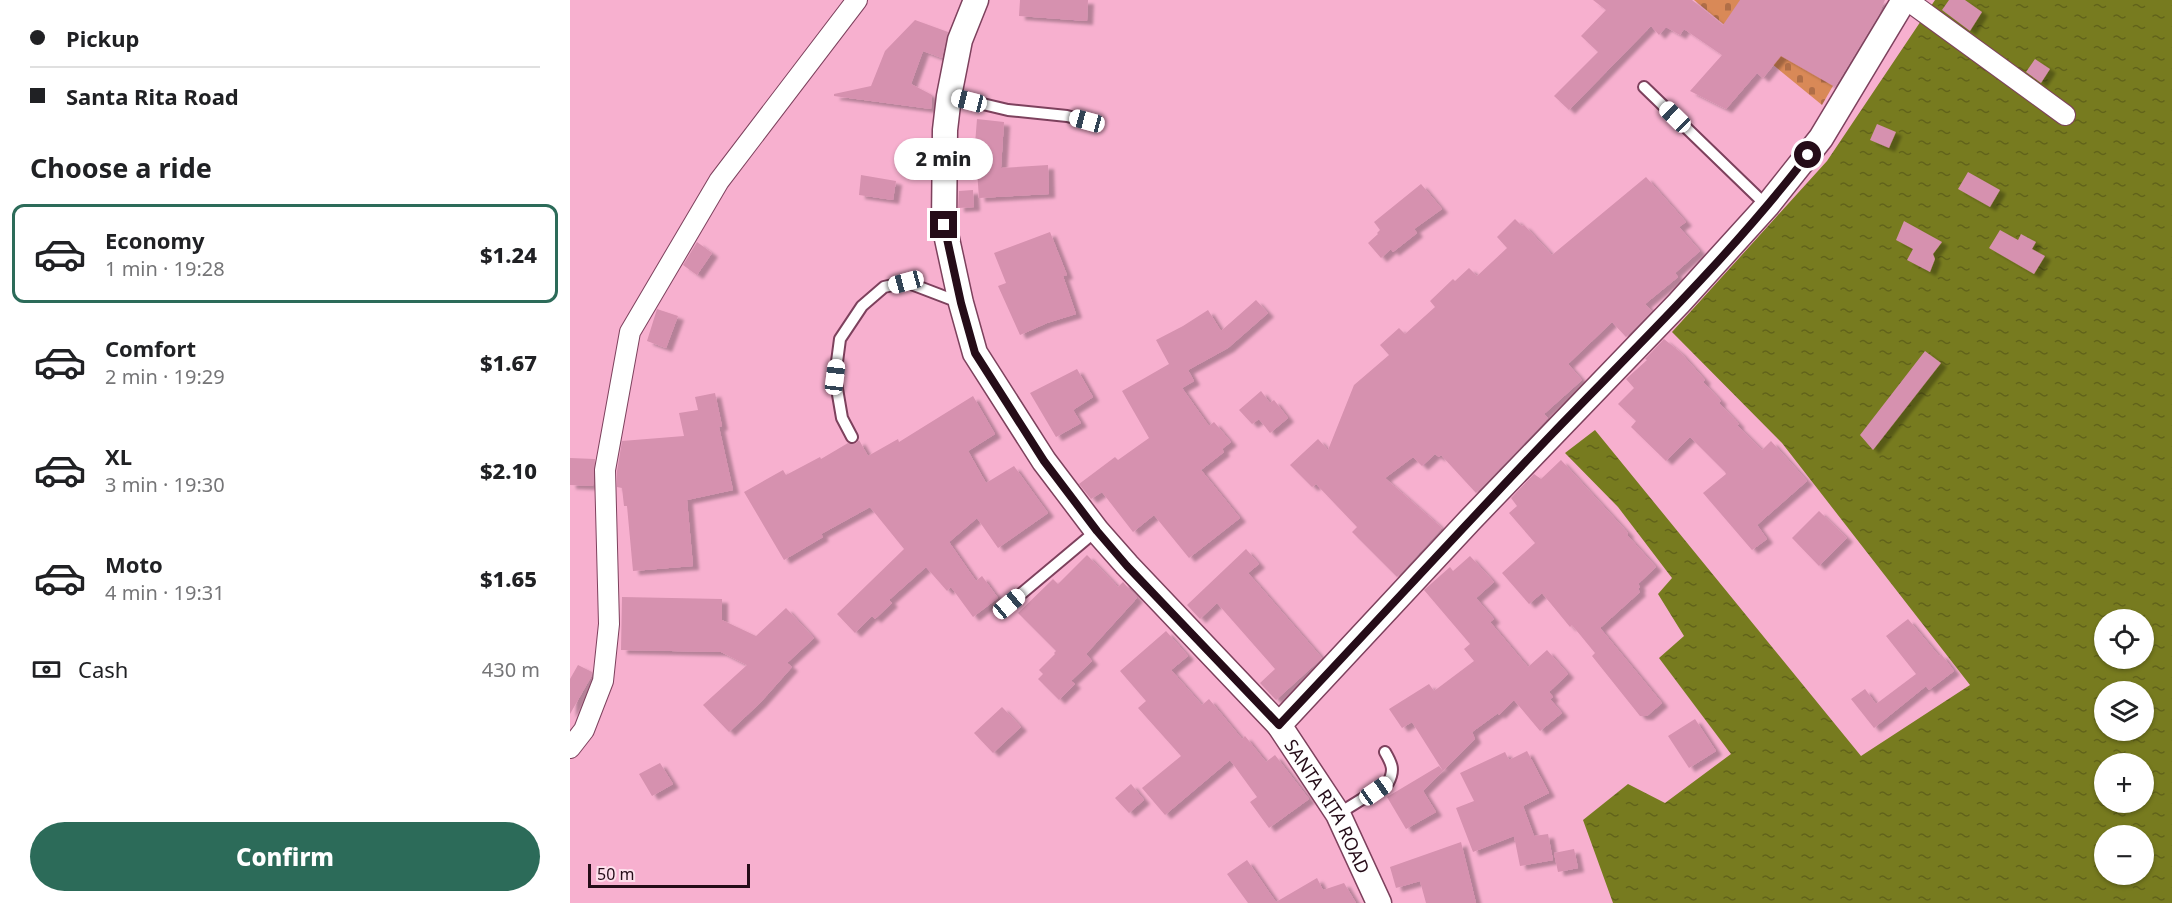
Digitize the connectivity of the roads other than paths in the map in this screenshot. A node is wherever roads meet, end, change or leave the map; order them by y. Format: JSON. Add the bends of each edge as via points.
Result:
{"nodes":[{"id":1,"x":857,"y":0,"type":"edge"},
{"id":2,"x":976,"y":0,"type":"edge"},
{"id":3,"x":1905,"y":0,"type":"edge"},
{"id":4,"x":1644,"y":87,"type":"dead end"},
{"id":5,"x":949,"y":96,"type":"junction"},
{"id":6,"x":2065,"y":115,"type":"dead end"},
{"id":7,"x":1087,"y":121,"type":"dead end"},
{"id":8,"x":1767,"y":206,"type":"junction"},
{"id":9,"x":961,"y":303,"type":"junction"},
{"id":10,"x":852,"y":437,"type":"dead end"},
{"id":11,"x":1097,"y":531,"type":"junction"},
{"id":12,"x":1009,"y":604,"type":"dead end"},
{"id":13,"x":1279,"y":725,"type":"junction"},
{"id":14,"x":570,"y":748,"type":"edge"},
{"id":15,"x":1385,"y":752,"type":"dead end"},
{"id":16,"x":1338,"y":814,"type":"junction"},
{"id":17,"x":1378,"y":903,"type":"edge"}],
"edges":[{"from":1,"to":14,"type":"street","via":[[719,181],[630,332],[605,470],[609,624],[603,681],[584,730]]},
{"from":2,"to":5,"type":"street","name":"SANTA RITA ROAD","via":[[960,40]]},
{"from":3,"to":6,"type":"street"},
{"from":3,"to":8,"type":"street","via":[[1821,138]]},
{"from":4,"to":8,"type":"lane"},
{"from":5,"to":7,"type":"lane","via":[[1008,110]]},
{"from":5,"to":9,"type":"street","name":"SANTA RITA ROAD","via":[[944,225]]},
{"from":8,"to":13,"type":"street"},
{"from":9,"to":10,"type":"lane","via":[[906,282],[884,287],[862,306],[840,339],[835,377],[842,418]]},
{"from":9,"to":11,"type":"street","name":"SANTA RITA ROAD","via":[[975,353],[1044,461]]},
{"from":11,"to":12,"type":"lane"},
{"from":11,"to":13,"type":"street","name":"SANTA RITA ROAD"},
{"from":13,"to":16,"type":"street","name":"SANTA RITA ROAD"},
{"from":15,"to":16,"type":"lane","via":[[1393,766],[1388,783]]},
{"from":16,"to":17,"type":"street","name":"SANTA RITA ROAD"}]}
